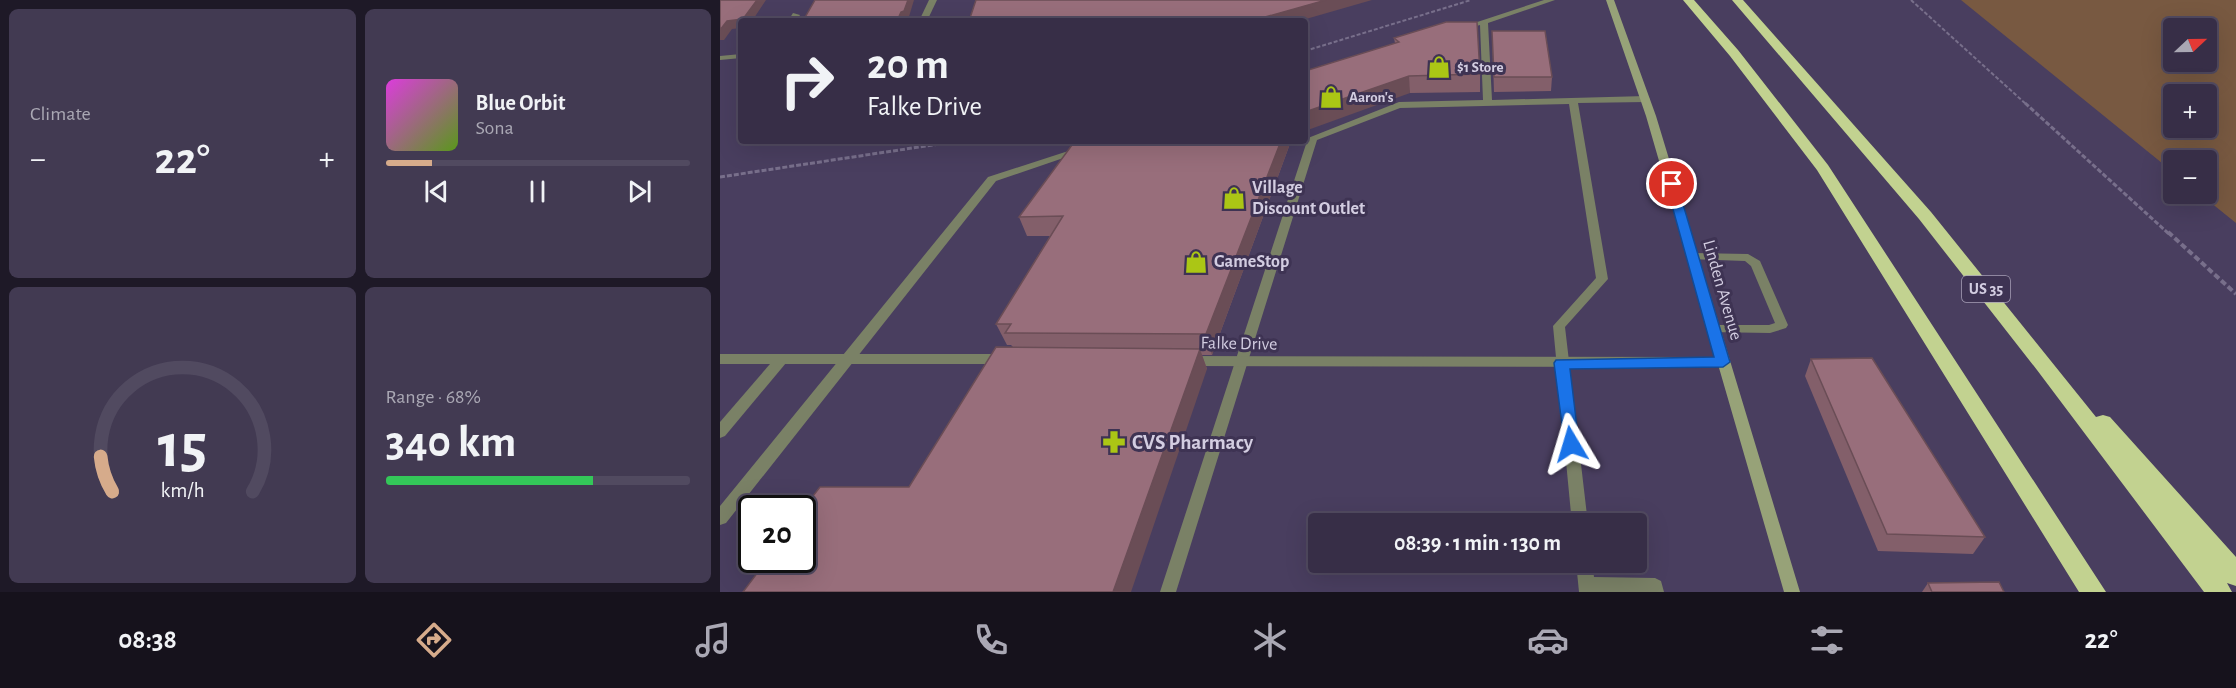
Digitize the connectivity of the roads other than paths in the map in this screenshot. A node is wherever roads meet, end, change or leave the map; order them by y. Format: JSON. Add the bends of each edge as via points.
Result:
{"nodes":[{"id":1,"x":933,"y":0,"type":"edge"},
{"id":2,"x":1551,"y":0,"type":"edge"},
{"id":3,"x":1610,"y":0,"type":"edge"},
{"id":4,"x":1688,"y":0,"type":"edge"},
{"id":5,"x":1737,"y":0,"type":"edge"},
{"id":6,"x":924,"y":18,"type":"edge"},
{"id":7,"x":1484,"y":21,"type":"junction"},
{"id":8,"x":1451,"y":32,"type":"edge"},
{"id":9,"x":738,"y":56,"type":"edge"},
{"id":10,"x":720,"y":58,"type":"edge"},
{"id":11,"x":1646,"y":99,"type":"junction"},
{"id":12,"x":1574,"y":101,"type":"junction"},
{"id":13,"x":1488,"y":103,"type":"junction"},
{"id":14,"x":1099,"y":144,"type":"edge"},
{"id":15,"x":1693,"y":257,"type":"junction"},
{"id":16,"x":1985,"y":288,"type":"junction"},
{"id":17,"x":1713,"y":329,"type":"junction"},
{"id":18,"x":720,"y":359,"type":"edge"},
{"id":19,"x":780,"y":360,"type":"junction"},
{"id":20,"x":848,"y":360,"type":"junction"},
{"id":21,"x":1014,"y":360,"type":"edge"},
{"id":22,"x":1181,"y":361,"type":"edge"},
{"id":23,"x":1241,"y":362,"type":"junction"},
{"id":24,"x":1723,"y":362,"type":"junction"},
{"id":25,"x":1562,"y":363,"type":"junction"},
{"id":26,"x":720,"y":432,"type":"edge"},
{"id":27,"x":2041,"y":511,"type":"junction"},
{"id":28,"x":1579,"y":513,"type":"edge"},
{"id":29,"x":720,"y":518,"type":"edge"},
{"id":30,"x":1585,"y":573,"type":"edge"},
{"id":31,"x":2236,"y":575,"type":"edge"},
{"id":32,"x":1587,"y":589,"type":"edge"},
{"id":33,"x":1168,"y":592,"type":"edge"},
{"id":34,"x":1656,"y":592,"type":"edge"},
{"id":35,"x":1792,"y":592,"type":"edge"},
{"id":36,"x":2081,"y":592,"type":"edge"},
{"id":37,"x":2093,"y":592,"type":"edge"},
{"id":38,"x":2219,"y":592,"type":"edge"}],
"edges":[{"from":1,"to":6,"type":"street"},
{"from":2,"to":7,"type":"street"},
{"from":3,"to":11,"type":"main road","name":"Linden Avenue"},
{"from":4,"to":27,"type":"highway","via":[[1823,168]]},
{"from":5,"to":16,"type":"highway","number":"US 35"},
{"from":7,"to":8,"type":"street"},
{"from":7,"to":13,"type":"street"},
{"from":9,"to":10,"type":"street"},
{"from":11,"to":12,"type":"street"},
{"from":11,"to":15,"type":"main road","name":"Linden Avenue"},
{"from":12,"to":13,"type":"street"},
{"from":12,"to":25,"type":"street","via":[[1602,279],[1559,326]]},
{"from":13,"to":23,"type":"street","via":[[1399,105],[1313,138]]},
{"from":14,"to":20,"type":"street","via":[[992,179]]},
{"from":15,"to":17,"type":"main road","name":"Linden Avenue"},
{"from":15,"to":17,"type":"street","via":[[1748,258],[1756,264],[1782,325],[1770,329]]},
{"from":16,"to":31,"type":"highway"},
{"from":16,"to":38,"type":"highway","number":"US 35"},
{"from":17,"to":24,"type":"main road","name":"Linden Avenue"},
{"from":18,"to":19,"type":"street"},
{"from":19,"to":20,"type":"street"},
{"from":19,"to":26,"type":"street"},
{"from":20,"to":21,"type":"street"},
{"from":20,"to":29,"type":"street"},
{"from":22,"to":23,"type":"street","name":"Falke Drive"},
{"from":23,"to":25,"type":"street","name":"Falke Drive"},
{"from":23,"to":33,"type":"street"},
{"from":24,"to":25,"type":"street","name":"Falke Drive"},
{"from":24,"to":35,"type":"main road","name":"Linden Avenue"},
{"from":25,"to":28,"type":"street"},
{"from":27,"to":36,"type":"highway"},
{"from":27,"to":37,"type":"highway"},
{"from":30,"to":32,"type":"street"},
{"from":32,"to":34,"type":"street","via":[[1655,586]]}]}
